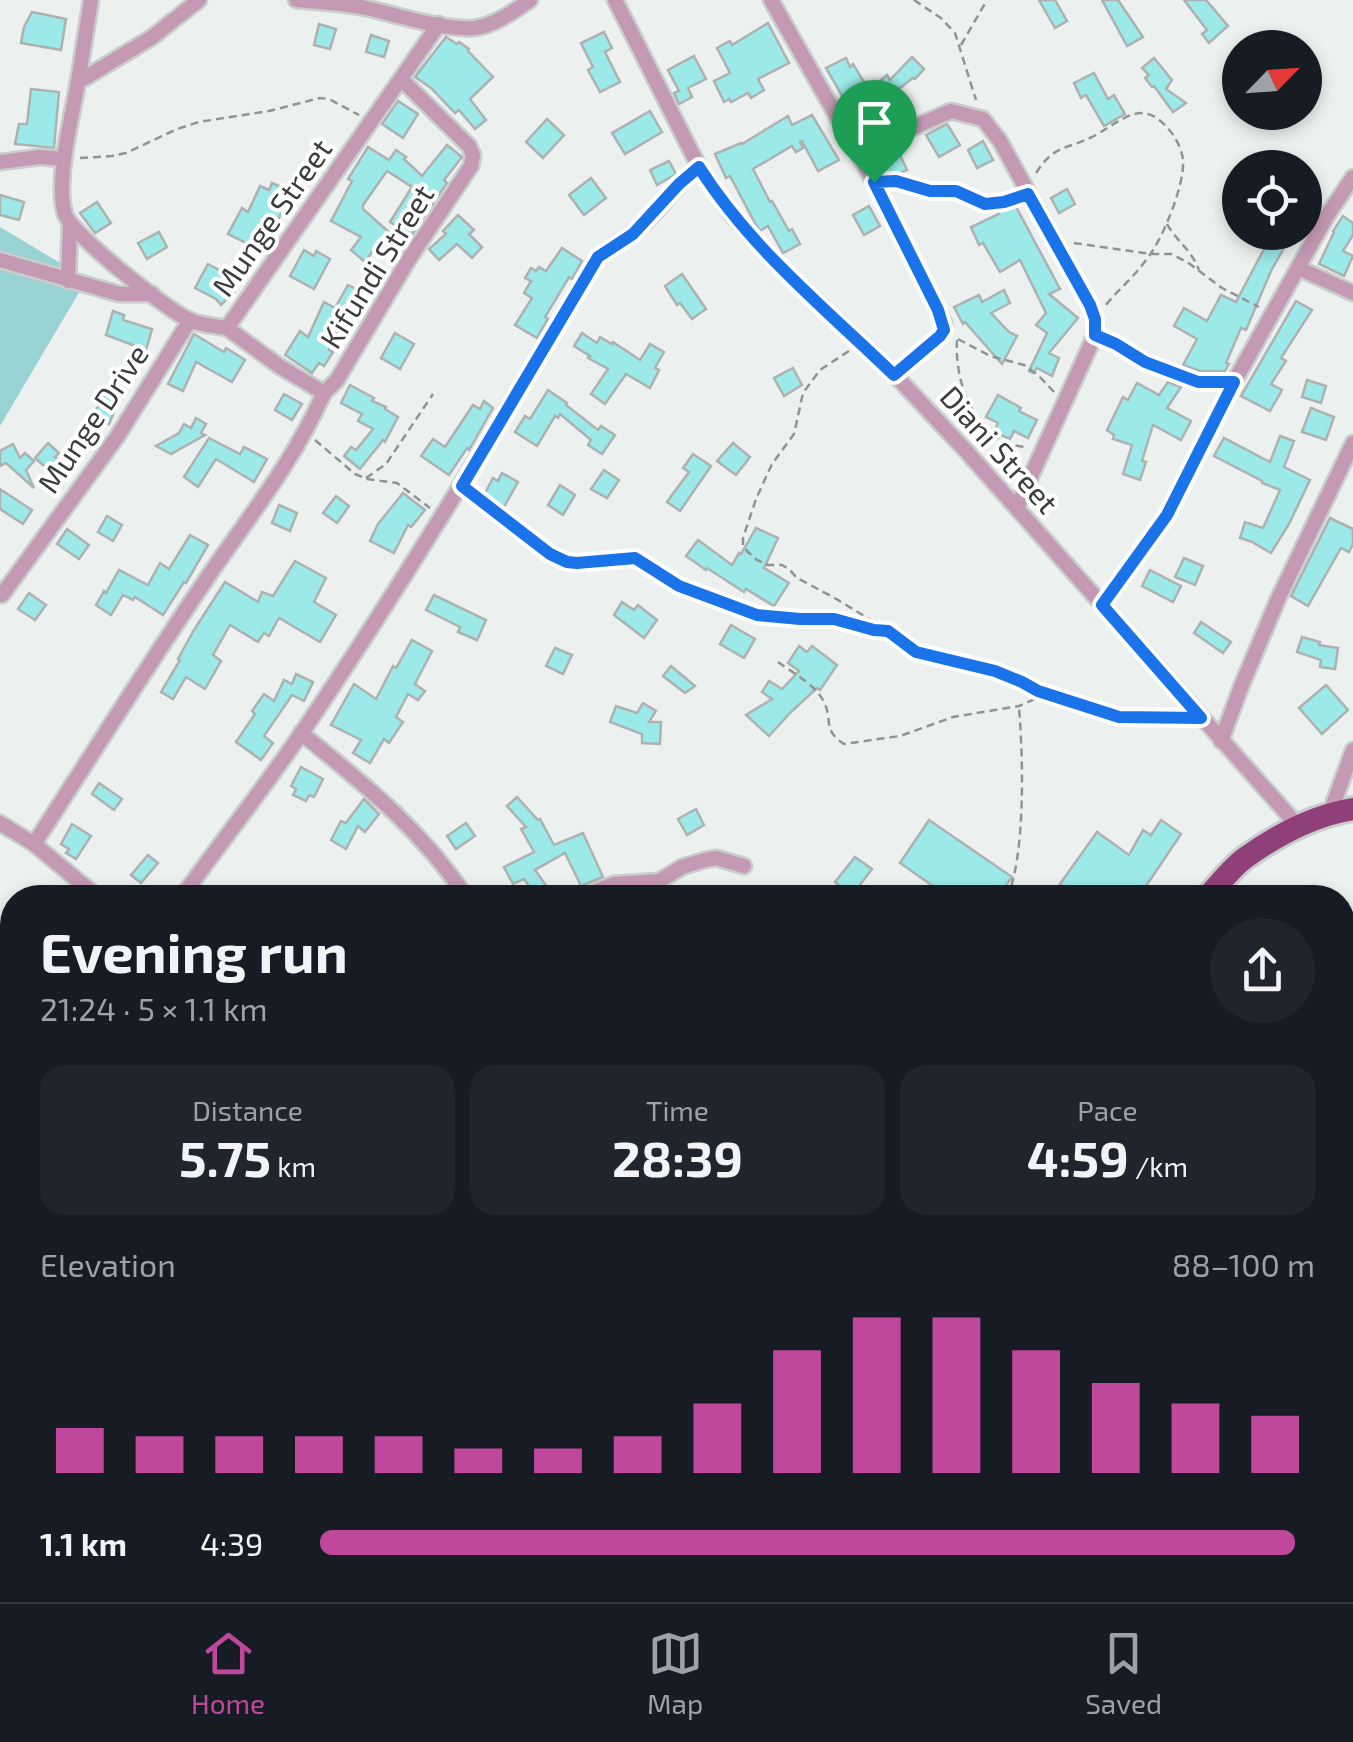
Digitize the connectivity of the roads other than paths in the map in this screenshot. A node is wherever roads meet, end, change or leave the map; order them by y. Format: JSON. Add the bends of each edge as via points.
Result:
{"nodes":[{"id":1,"x":91,"y":0,"type":"edge"},
{"id":2,"x":198,"y":0,"type":"edge"},
{"id":3,"x":296,"y":0,"type":"edge"},
{"id":4,"x":343,"y":0,"type":"edge"},
{"id":5,"x":530,"y":0,"type":"edge"},
{"id":6,"x":616,"y":0,"type":"edge"},
{"id":7,"x":770,"y":0,"type":"edge"},
{"id":8,"x":360,"y":6,"type":"junction"},
{"id":9,"x":439,"y":24,"type":"junction"},
{"id":10,"x":401,"y":79,"type":"junction"},
{"id":11,"x":78,"y":82,"type":"junction"},
{"id":12,"x":844,"y":129,"type":"junction"},
{"id":13,"x":64,"y":160,"type":"junction"},
{"id":14,"x":0,"y":162,"type":"edge"},
{"id":15,"x":699,"y":167,"type":"junction"},
{"id":16,"x":1353,"y":177,"type":"edge"},
{"id":17,"x":70,"y":224,"type":"junction"},
{"id":18,"x":0,"y":260,"type":"edge"},
{"id":19,"x":1298,"y":268,"type":"junction"},
{"id":20,"x":68,"y":281,"type":"junction"},
{"id":21,"x":152,"y":294,"type":"junction"},
{"id":22,"x":1353,"y":294,"type":"edge"},
{"id":23,"x":190,"y":320,"type":"junction"},
{"id":24,"x":1095,"y":327,"type":"junction"},
{"id":25,"x":227,"y":328,"type":"junction"},
{"id":26,"x":894,"y":375,"type":"junction"},
{"id":27,"x":1234,"y":382,"type":"junction"},
{"id":28,"x":324,"y":393,"type":"junction"},
{"id":29,"x":1353,"y":443,"type":"edge"},
{"id":30,"x":1017,"y":507,"type":"junction"},
{"id":31,"x":2,"y":595,"type":"edge"},
{"id":32,"x":1102,"y":605,"type":"junction"},
{"id":33,"x":302,"y":733,"type":"junction"},
{"id":34,"x":1221,"y":740,"type":"junction"},
{"id":35,"x":1353,"y":750,"type":"edge"},
{"id":36,"x":1342,"y":811,"type":"edge"},
{"id":37,"x":0,"y":823,"type":"edge"},
{"id":38,"x":1298,"y":826,"type":"junction"},
{"id":39,"x":34,"y":844,"type":"junction"},
{"id":40,"x":744,"y":866,"type":"dead end"},
{"id":41,"x":614,"y":884,"type":"edge"},
{"id":42,"x":83,"y":885,"type":"edge"},
{"id":43,"x":191,"y":885,"type":"edge"},
{"id":44,"x":455,"y":885,"type":"edge"},
{"id":45,"x":1218,"y":885,"type":"edge"}],
"edges":[{"from":1,"to":11,"type":"street"},
{"from":2,"to":11,"type":"street"},
{"from":3,"to":8,"type":"street"},
{"from":4,"to":8,"type":"street"},
{"from":5,"to":9,"type":"street","via":[[474,28]]},
{"from":6,"to":15,"type":"street","name":"Diani Street"},
{"from":7,"to":12,"type":"street"},
{"from":8,"to":9,"type":"street"},
{"from":9,"to":10,"type":"street","name":"Munge Street"},
{"from":10,"to":25,"type":"street","name":"Munge Street"},
{"from":10,"to":28,"type":"street","name":"Kifundi Street","via":[[469,146],[472,166]]},
{"from":11,"to":13,"type":"street"},
{"from":12,"to":24,"type":"street","via":[[869,142],[951,112],[983,119],[1090,305]]},
{"from":12,"to":26,"type":"street","via":[[944,323],[940,336]]},
{"from":13,"to":14,"type":"street"},
{"from":13,"to":17,"type":"street","via":[[63,207]]},
{"from":15,"to":26,"type":"street","name":"Diani Street","via":[[771,258]]},
{"from":15,"to":33,"type":"street","via":[[633,234],[598,257],[462,486]]},
{"from":16,"to":19,"type":"street"},
{"from":17,"to":20,"type":"street"},
{"from":17,"to":21,"type":"street","name":"Munge Street"},
{"from":18,"to":20,"type":"street"},
{"from":19,"to":22,"type":"street"},
{"from":19,"to":27,"type":"street"},
{"from":20,"to":21,"type":"street","via":[[119,294]]},
{"from":21,"to":23,"type":"street","name":"Munge Street"},
{"from":23,"to":25,"type":"street","name":"Munge Street"},
{"from":23,"to":31,"type":"street","name":"Munge Drive","via":[[117,437]]},
{"from":24,"to":27,"type":"street","via":[[1145,362],[1198,382]]},
{"from":24,"to":30,"type":"street"},
{"from":25,"to":28,"type":"street","name":"Kifundi Street"},
{"from":26,"to":30,"type":"street","name":"Diani Street"},
{"from":27,"to":32,"type":"street","via":[[1167,515]]},
{"from":28,"to":39,"type":"street","via":[[278,478]]},
{"from":29,"to":34,"type":"street"},
{"from":30,"to":32,"type":"street","name":"Diani Street"},
{"from":32,"to":34,"type":"street","name":"Diani Street"},
{"from":33,"to":43,"type":"street"},
{"from":33,"to":44,"type":"street","via":[[393,809]]},
{"from":34,"to":38,"type":"street","name":"Diani Street"},
{"from":35,"to":36,"type":"street"},
{"from":36,"to":38,"type":"highway"},
{"from":37,"to":39,"type":"street"},
{"from":38,"to":45,"type":"highway","via":[[1243,859]]},
{"from":39,"to":42,"type":"street"},
{"from":40,"to":41,"type":"street","via":[[716,858],[659,881]]}]}
